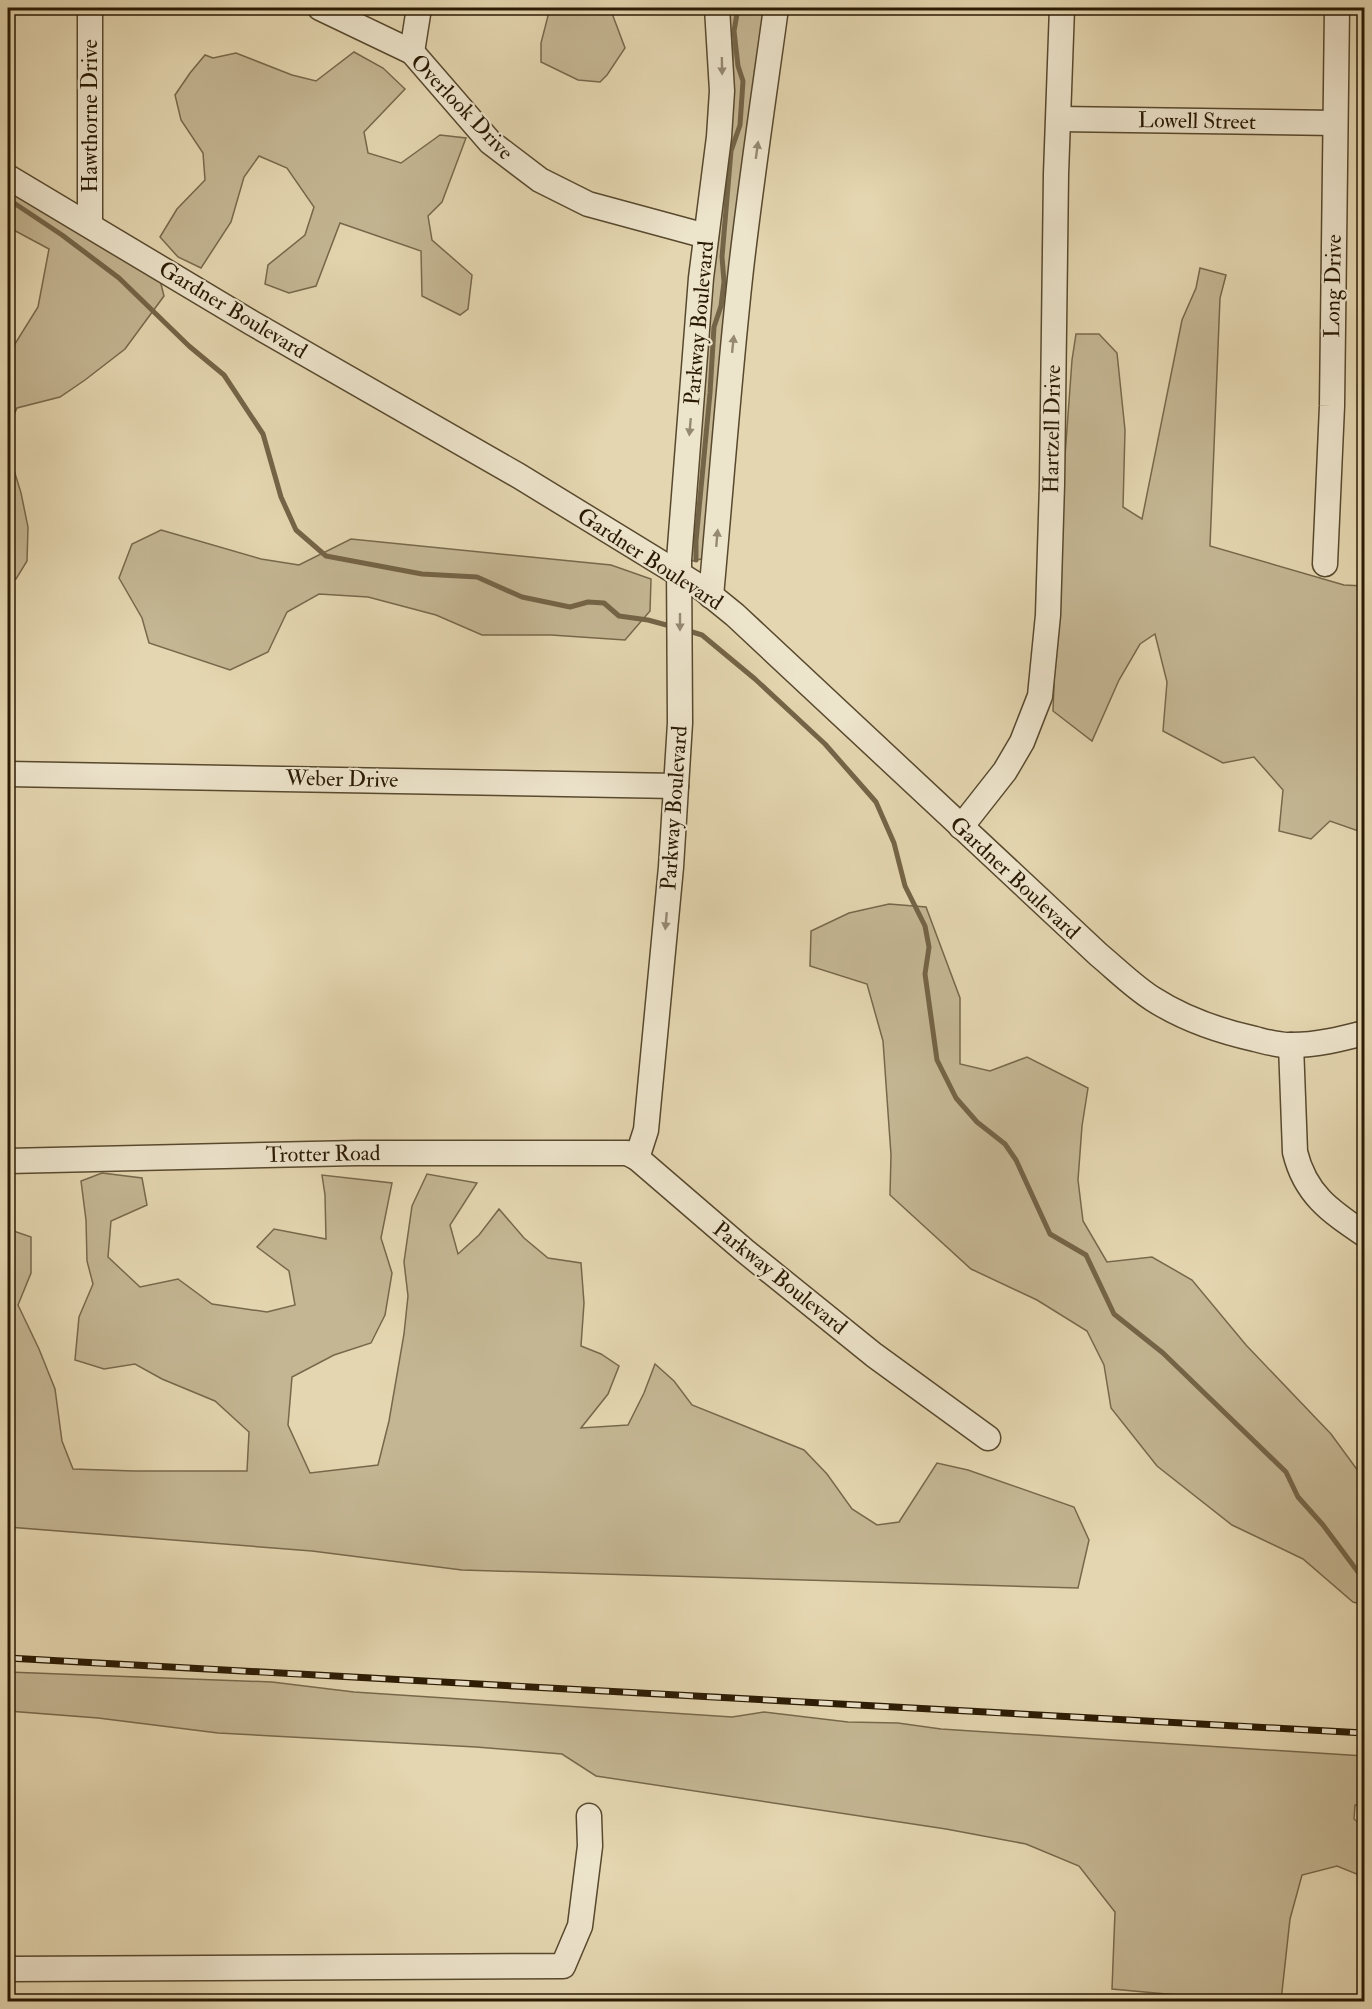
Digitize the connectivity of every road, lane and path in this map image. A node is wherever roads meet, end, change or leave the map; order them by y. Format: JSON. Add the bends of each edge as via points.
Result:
{"nodes":[{"id":1,"x":90,"y":8,"type":"edge"},
{"id":2,"x":320,"y":8,"type":"edge"},
{"id":3,"x":419,"y":8,"type":"edge"},
{"id":4,"x":717,"y":8,"type":"edge"},
{"id":5,"x":776,"y":8,"type":"edge"},
{"id":6,"x":1062,"y":8,"type":"edge"},
{"id":7,"x":1337,"y":8,"type":"edge"},
{"id":8,"x":412,"y":52,"type":"junction"},
{"id":9,"x":1059,"y":119,"type":"junction"},
{"id":10,"x":1335,"y":123,"type":"junction"},
{"id":11,"x":8,"y":177,"type":"edge"},
{"id":12,"x":90,"y":225,"type":"junction"},
{"id":13,"x":706,"y":236,"type":"junction"},
{"id":14,"x":1325,"y":564,"type":"dead end"},
{"id":15,"x":680,"y":574,"type":"junction"},
{"id":16,"x":711,"y":596,"type":"junction"},
{"id":17,"x":8,"y":774,"type":"edge"},
{"id":18,"x":676,"y":786,"type":"junction"},
{"id":19,"x":961,"y":827,"type":"junction"},
{"id":20,"x":1365,"y":1033,"type":"edge"},
{"id":21,"x":1291,"y":1046,"type":"junction"},
{"id":22,"x":637,"y":1158,"type":"junction"},
{"id":23,"x":8,"y":1161,"type":"edge"},
{"id":24,"x":1365,"y":1234,"type":"edge"},
{"id":25,"x":988,"y":1438,"type":"dead end"},
{"id":26,"x":589,"y":1815,"type":"dead end"},
{"id":27,"x":8,"y":1969,"type":"edge"}],
"edges":[{"from":1,"to":12,"type":"street","name":"Hawthorne Drive"},
{"from":2,"to":8,"type":"street","name":"Overlook Drive"},
{"from":3,"to":8,"type":"street"},
{"from":4,"to":13,"type":"street","name":"Parkway Boulevard","one_way":true,"via":[[722,91]]},
{"from":16,"to":5,"type":"street","name":"Parkway Boulevard","one_way":true,"via":[[741,267]]},
{"from":6,"to":9,"type":"street","name":"Hartzell Drive"},
{"from":7,"to":10,"type":"street","name":"Long Drive"},
{"from":8,"to":13,"type":"street","name":"Overlook Drive","via":[[490,142],[540,180],[588,204]]},
{"from":9,"to":10,"type":"street","name":"Lowell Street"},
{"from":9,"to":19,"type":"street","name":"Hartzell Drive","via":[[1048,615],[1040,696],[1022,742],[1005,771]]},
{"from":10,"to":14,"type":"street","name":"Long Drive","via":[[1332,406]]},
{"from":11,"to":12,"type":"street","name":"Gardner Boulevard"},
{"from":12,"to":15,"type":"street","name":"Gardner Boulevard"},
{"from":13,"to":15,"type":"street","name":"Parkway Boulevard","one_way":true},
{"from":15,"to":16,"type":"street","name":"Gardner Boulevard"},
{"from":15,"to":18,"type":"street","name":"Parkway Boulevard","one_way":true},
{"from":16,"to":19,"type":"street","name":"Gardner Boulevard"},
{"from":17,"to":18,"type":"street","name":"Weber Drive"},
{"from":18,"to":22,"type":"street","name":"Parkway Boulevard","one_way":true,"via":[[646,1130]]},
{"from":19,"to":21,"type":"street","name":"Gardner Boulevard","via":[[1151,998],[1178,1014],[1220,1030]]},
{"from":20,"to":21,"type":"street","name":"Gardner Boulevard"},
{"from":21,"to":24,"type":"street","via":[[1295,1152],[1299,1166],[1317,1198]]},
{"from":22,"to":23,"type":"street","name":"Trotter Road","via":[[608,1151]]},
{"from":22,"to":25,"type":"street","name":"Parkway Boulevard","via":[[874,1355]]},
{"from":26,"to":27,"type":"street","via":[[590,1846],[580,1926],[563,1966]]}]}
